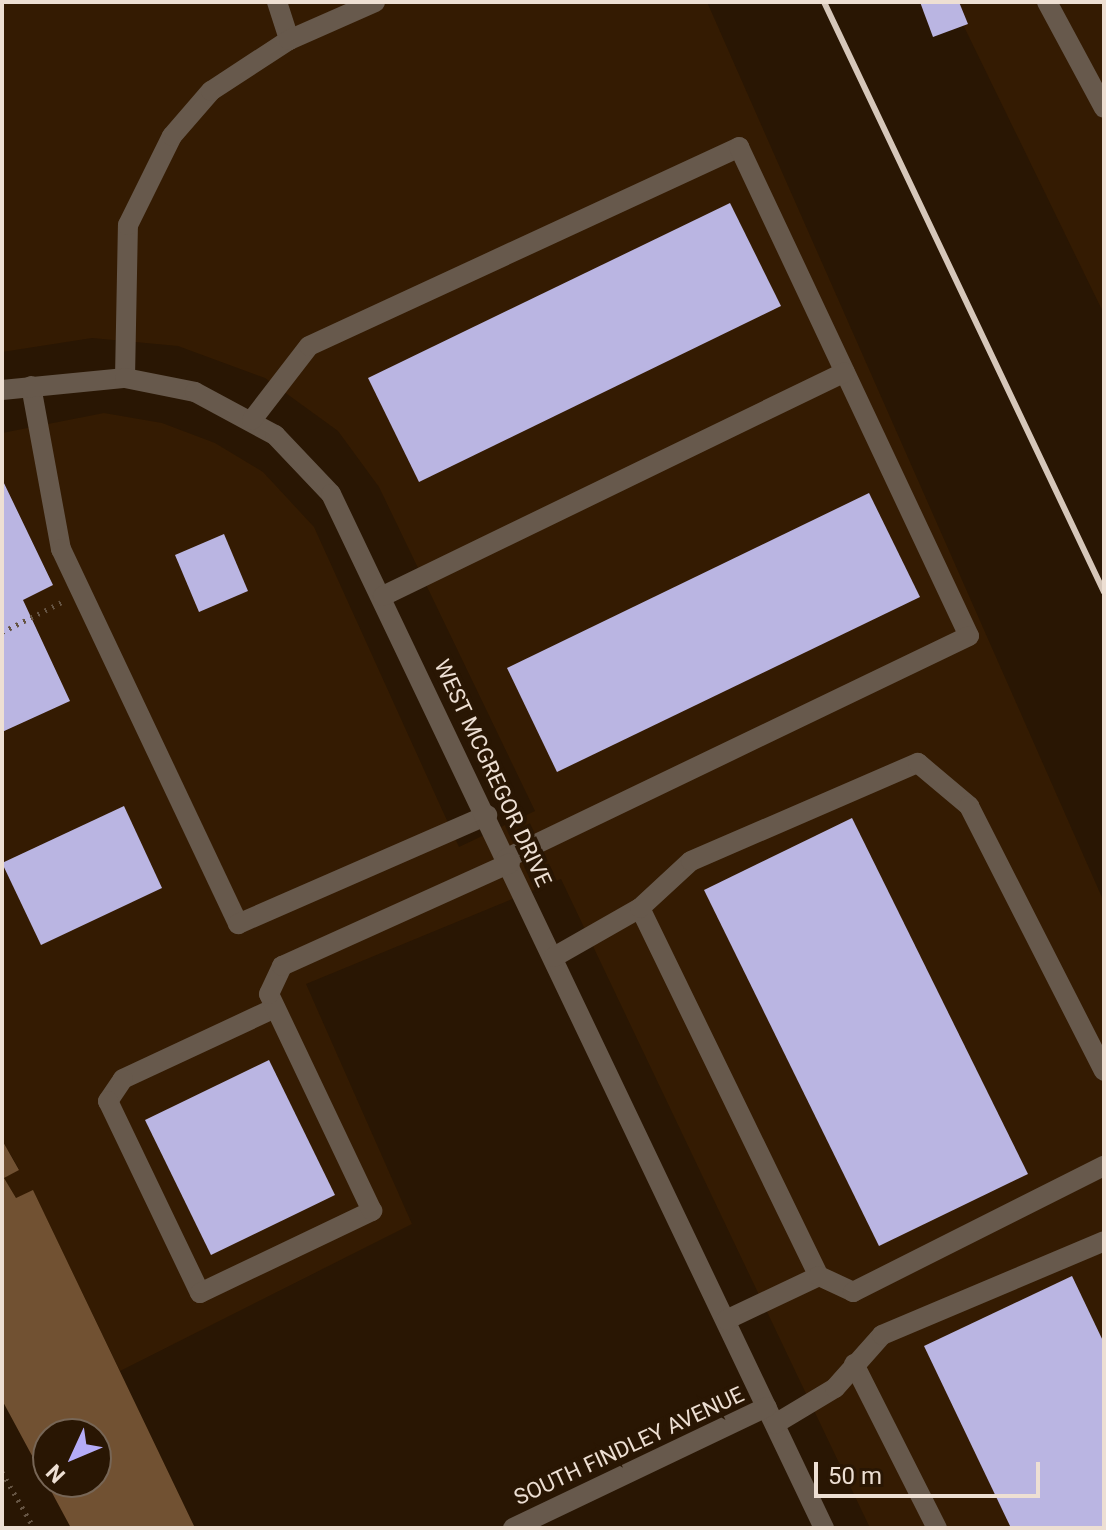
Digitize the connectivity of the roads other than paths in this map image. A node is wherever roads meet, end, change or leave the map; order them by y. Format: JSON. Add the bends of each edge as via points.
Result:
{"nodes":[{"id":1,"x":277,"y":2,"type":"edge"},
{"id":2,"x":375,"y":2,"type":"edge"},
{"id":3,"x":1047,"y":2,"type":"edge"},
{"id":4,"x":289,"y":40,"type":"junction"},
{"id":5,"x":1104,"y":108,"type":"edge"},
{"id":6,"x":845,"y":372,"type":"junction"},
{"id":7,"x":125,"y":378,"type":"junction"},
{"id":8,"x":31,"y":386,"type":"junction"},
{"id":9,"x":2,"y":390,"type":"edge"},
{"id":10,"x":252,"y":420,"type":"junction"},
{"id":11,"x":383,"y":596,"type":"junction"},
{"id":12,"x":487,"y":815,"type":"junction"},
{"id":13,"x":508,"y":861,"type":"junction"},
{"id":14,"x":640,"y":908,"type":"junction"},
{"id":15,"x":554,"y":957,"type":"junction"},
{"id":16,"x":275,"y":1008,"type":"junction"},
{"id":17,"x":1104,"y":1071,"type":"edge"},
{"id":18,"x":1104,"y":1166,"type":"edge"},
{"id":19,"x":1104,"y":1241,"type":"edge"},
{"id":20,"x":819,"y":1276,"type":"junction"},
{"id":21,"x":726,"y":1320,"type":"junction"},
{"id":22,"x":854,"y":1364,"type":"junction"},
{"id":23,"x":771,"y":1416,"type":"junction"},
{"id":24,"x":513,"y":1528,"type":"edge"},
{"id":25,"x":824,"y":1528,"type":"edge"},
{"id":26,"x":937,"y":1528,"type":"edge"}],
"edges":[{"from":1,"to":4,"type":"street"},
{"from":2,"to":4,"type":"street"},
{"from":3,"to":5,"type":"street"},
{"from":4,"to":7,"type":"street","via":[[211,91],[172,136],[144,185],[128,225],[122,278]]},
{"from":6,"to":10,"type":"street","via":[[739,147],[309,346]]},
{"from":6,"to":11,"type":"street"},
{"from":6,"to":13,"type":"street","via":[[969,636]]},
{"from":7,"to":8,"type":"street","name":"WEST MCGREGOR DRIVE"},
{"from":7,"to":10,"type":"street","name":"WEST MCGREGOR DRIVE","via":[[195,392]]},
{"from":8,"to":9,"type":"street","name":"WEST MCGREGOR DRIVE"},
{"from":8,"to":12,"type":"street","via":[[61,549],[238,924]]},
{"from":10,"to":11,"type":"street","name":"WEST MCGREGOR DRIVE","via":[[303,461],[331,494]]},
{"from":11,"to":12,"type":"street","name":"WEST MCGREGOR DRIVE"},
{"from":12,"to":13,"type":"street","name":"WEST MCGREGOR DRIVE"},
{"from":13,"to":15,"type":"street","name":"WEST MCGREGOR DRIVE"},
{"from":13,"to":16,"type":"street","via":[[282,966],[269,994]]},
{"from":14,"to":15,"type":"street"},
{"from":14,"to":17,"type":"street","via":[[691,861],[918,763],[969,806]]},
{"from":14,"to":20,"type":"street"},
{"from":15,"to":21,"type":"street","name":"WEST MCGREGOR DRIVE"},
{"from":16,"to":16,"type":"street","via":[[372,1211],[200,1293],[108,1101],[123,1079]]},
{"from":18,"to":20,"type":"street","via":[[853,1292]]},
{"from":19,"to":22,"type":"street","name":"SOUTH FINDLEY AVENUE","via":[[882,1335]]},
{"from":20,"to":21,"type":"street"},
{"from":21,"to":23,"type":"street","name":"WEST MCGREGOR DRIVE"},
{"from":22,"to":23,"type":"street","name":"SOUTH FINDLEY AVENUE","via":[[835,1388]]},
{"from":22,"to":26,"type":"street"},
{"from":23,"to":24,"type":"street","name":"SOUTH FINDLEY AVENUE"},
{"from":23,"to":25,"type":"street","name":"WEST MCGREGOR DRIVE"}]}
